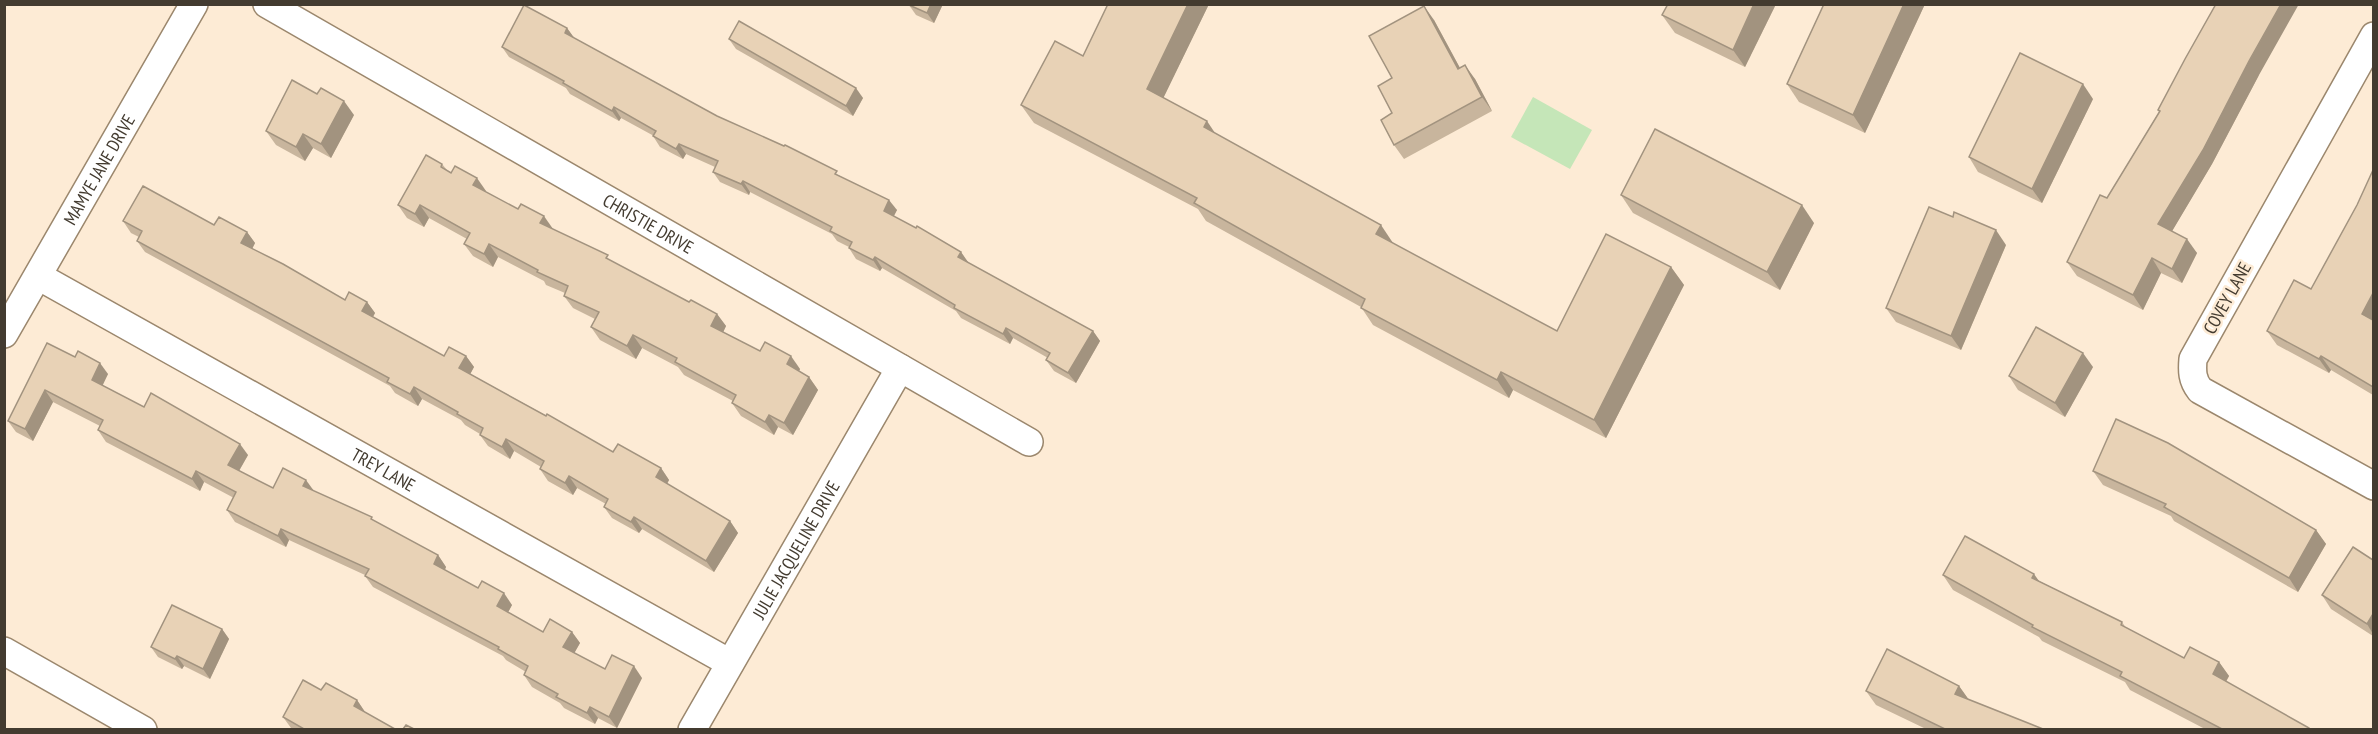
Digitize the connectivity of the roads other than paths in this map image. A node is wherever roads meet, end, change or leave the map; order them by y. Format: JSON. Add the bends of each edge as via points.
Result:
{"nodes":[{"id":1,"x":194,"y":4,"type":"edge"},
{"id":2,"x":267,"y":4,"type":"edge"},
{"id":3,"x":2373,"y":36,"type":"edge"},
{"id":4,"x":38,"y":276,"type":"junction"},
{"id":5,"x":4,"y":334,"type":"edge"},
{"id":6,"x":900,"y":368,"type":"junction"},
{"id":7,"x":1029,"y":442,"type":"dead end"},
{"id":8,"x":2373,"y":486,"type":"edge"},
{"id":9,"x":4,"y":651,"type":"edge"},
{"id":10,"x":730,"y":663,"type":"junction"},
{"id":11,"x":143,"y":729,"type":"edge"},
{"id":12,"x":692,"y":729,"type":"edge"}],
"edges":[{"from":1,"to":4,"type":"street","name":"MAMYE JANE DRIVE"},
{"from":2,"to":6,"type":"street","name":"CHRISTIE DRIVE"},
{"from":3,"to":8,"type":"street","name":"COVEY LANE","via":[[2193,359],[2192,371],[2200,390]]},
{"from":4,"to":5,"type":"street","name":"MAMYE JANE DRIVE"},
{"from":4,"to":10,"type":"street","name":"TREY LANE"},
{"from":6,"to":7,"type":"street","name":"CHRISTIE DRIVE"},
{"from":6,"to":10,"type":"street","name":"JULIE JACQUELINE DRIVE"},
{"from":9,"to":11,"type":"street"},
{"from":10,"to":12,"type":"street","name":"JULIE JACQUELINE DRIVE"}]}
